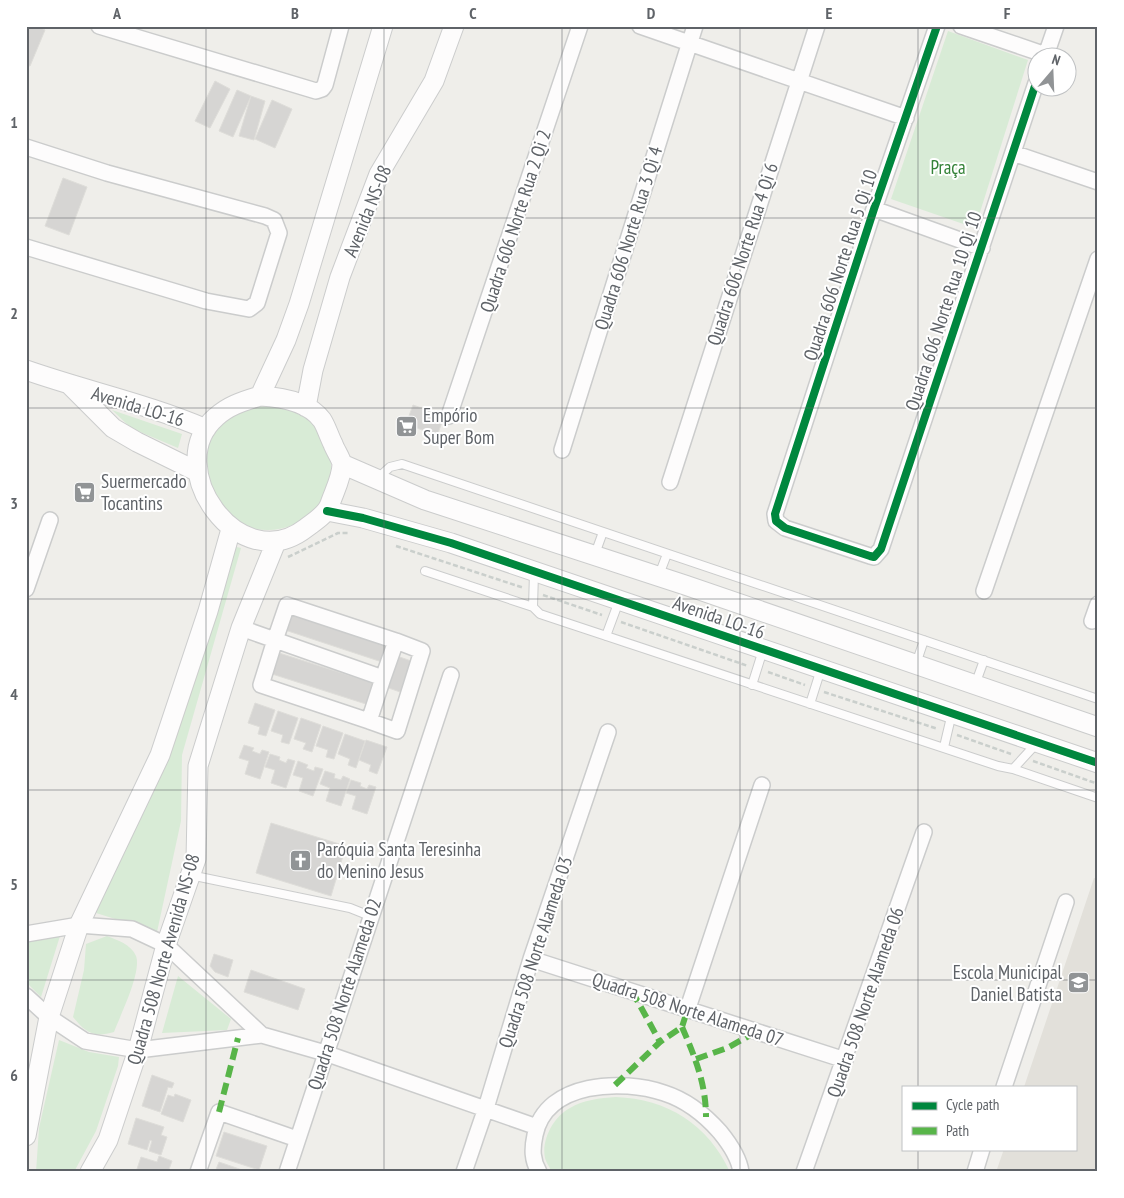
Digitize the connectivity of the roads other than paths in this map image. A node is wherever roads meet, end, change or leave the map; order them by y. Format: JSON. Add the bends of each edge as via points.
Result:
{"nodes":[{"id":1,"x":99,"y":26,"type":"edge"},
{"id":2,"x":341,"y":26,"type":"edge"},
{"id":3,"x":383,"y":26,"type":"edge"},
{"id":4,"x":454,"y":26,"type":"edge"},
{"id":5,"x":580,"y":26,"type":"edge"},
{"id":6,"x":640,"y":26,"type":"edge"},
{"id":7,"x":695,"y":26,"type":"edge"},
{"id":8,"x":817,"y":26,"type":"edge"},
{"id":9,"x":937,"y":26,"type":"edge"},
{"id":10,"x":961,"y":26,"type":"edge"},
{"id":11,"x":1056,"y":26,"type":"edge"},
{"id":12,"x":688,"y":45,"type":"junction"},
{"id":13,"x":1049,"y":48,"type":"edge"},
{"id":14,"x":1026,"y":49,"type":"edge"},
{"id":15,"x":798,"y":82,"type":"junction"},
{"id":16,"x":1031,"y":98,"type":"edge"},
{"id":17,"x":906,"y":118,"type":"junction"},
{"id":18,"x":26,"y":148,"type":"edge"},
{"id":19,"x":1013,"y":153,"type":"junction"},
{"id":20,"x":1098,"y":182,"type":"edge"},
{"id":21,"x":874,"y":209,"type":"junction"},
{"id":22,"x":26,"y":247,"type":"edge"},
{"id":23,"x":982,"y":248,"type":"junction"},
{"id":24,"x":1098,"y":259,"type":"edge"},
{"id":25,"x":26,"y":370,"type":"edge"},
{"id":26,"x":70,"y":386,"type":"junction"},
{"id":27,"x":260,"y":396,"type":"junction"},
{"id":28,"x":306,"y":407,"type":"junction"},
{"id":29,"x":449,"y":416,"type":"dead end"},
{"id":30,"x":206,"y":429,"type":"junction"},
{"id":31,"x":562,"y":450,"type":"dead end"},
{"id":32,"x":342,"y":464,"type":"junction"},
{"id":33,"x":198,"y":472,"type":"junction"},
{"id":34,"x":376,"y":480,"type":"junction"},
{"id":35,"x":670,"y":482,"type":"dead end"},
{"id":36,"x":326,"y":511,"type":"junction"},
{"id":37,"x":50,"y":520,"type":"dead end"},
{"id":38,"x":231,"y":529,"type":"junction"},
{"id":39,"x":603,"y":532,"type":"junction"},
{"id":40,"x":276,"y":542,"type":"junction"},
{"id":41,"x":881,"y":549,"type":"joint"},
{"id":42,"x":667,"y":554,"type":"junction"},
{"id":43,"x":594,"y":556,"type":"junction"},
{"id":44,"x":534,"y":571,"type":"junction"},
{"id":45,"x":425,"y":572,"type":"dead end"},
{"id":46,"x":659,"y":577,"type":"junction"},
{"id":47,"x":26,"y":589,"type":"edge"},
{"id":48,"x":984,"y":591,"type":"dead end"},
{"id":49,"x":619,"y":601,"type":"junction"},
{"id":50,"x":1098,"y":604,"type":"edge"},
{"id":51,"x":533,"y":607,"type":"junction"},
{"id":52,"x":1092,"y":620,"type":"dead end"},
{"id":53,"x":241,"y":628,"type":"junction"},
{"id":54,"x":606,"y":636,"type":"junction"},
{"id":55,"x":276,"y":640,"type":"junction"},
{"id":56,"x":924,"y":640,"type":"junction"},
{"id":57,"x":396,"y":641,"type":"junction"},
{"id":58,"x":763,"y":650,"type":"junction"},
{"id":59,"x":984,"y":660,"type":"junction"},
{"id":60,"x":916,"y":664,"type":"junction"},
{"id":61,"x":821,"y":669,"type":"junction"},
{"id":62,"x":451,"y":675,"type":"dead end"},
{"id":63,"x":383,"y":678,"type":"junction"},
{"id":64,"x":752,"y":685,"type":"junction"},
{"id":65,"x":975,"y":685,"type":"junction"},
{"id":66,"x":1098,"y":699,"type":"edge"},
{"id":67,"x":810,"y":704,"type":"junction"},
{"id":68,"x":952,"y":713,"type":"junction"},
{"id":69,"x":370,"y":721,"type":"junction"},
{"id":70,"x":1098,"y":727,"type":"edge"},
{"id":71,"x":608,"y":732,"type":"dead end"},
{"id":72,"x":1037,"y":743,"type":"junction"},
{"id":73,"x":944,"y":747,"type":"junction"},
{"id":74,"x":1098,"y":763,"type":"edge"},
{"id":75,"x":1013,"y":768,"type":"junction"},
{"id":76,"x":762,"y":785,"type":"dead end"},
{"id":77,"x":1098,"y":798,"type":"edge"},
{"id":78,"x":924,"y":832,"type":"dead end"},
{"id":79,"x":190,"y":875,"type":"junction"},
{"id":80,"x":1066,"y":902,"type":"dead end"},
{"id":81,"x":370,"y":916,"type":"junction"},
{"id":82,"x":79,"y":925,"type":"junction"},
{"id":83,"x":26,"y":934,"type":"edge"},
{"id":84,"x":166,"y":945,"type":"junction"},
{"id":85,"x":531,"y":959,"type":"junction"},
{"id":86,"x":26,"y":996,"type":"edge"},
{"id":87,"x":688,"y":1008,"type":"junction"},
{"id":88,"x":49,"y":1017,"type":"junction"},
{"id":89,"x":262,"y":1035,"type":"junction"},
{"id":90,"x":138,"y":1050,"type":"junction"},
{"id":91,"x":324,"y":1053,"type":"junction"},
{"id":92,"x":845,"y":1060,"type":"junction"},
{"id":93,"x":1004,"y":1086,"type":"edge"},
{"id":94,"x":486,"y":1108,"type":"junction"},
{"id":95,"x":537,"y":1127,"type":"junction"},
{"id":96,"x":26,"y":1136,"type":"edge"},
{"id":97,"x":297,"y":1140,"type":"junction"},
{"id":98,"x":982,"y":1150,"type":"edge"},
{"id":99,"x":90,"y":1172,"type":"edge"},
{"id":100,"x":198,"y":1172,"type":"edge"},
{"id":101,"x":287,"y":1172,"type":"edge"},
{"id":102,"x":464,"y":1172,"type":"edge"},
{"id":103,"x":539,"y":1172,"type":"edge"},
{"id":104,"x":741,"y":1172,"type":"edge"},
{"id":105,"x":804,"y":1172,"type":"edge"},
{"id":106,"x":975,"y":1172,"type":"edge"}],
"edges":[{"from":1,"to":2,"type":"street","via":[[316,91],[325,85]]},
{"from":3,"to":27,"type":"street","name":"Avenida NS-08","via":[[299,304]]},
{"from":4,"to":28,"type":"street","name":"Avenida NS-08","via":[[434,81],[379,174],[340,277],[313,370]]},
{"from":5,"to":29,"type":"street","name":"Quadra 606 Norte Rua 2 Qi 2"},
{"from":6,"to":12,"type":"street"},
{"from":7,"to":12,"type":"street","name":"Quadra 606 Norte Rua 3 Qi 4"},
{"from":8,"to":15,"type":"street","name":"Quadra 606 Norte Rua 4 Qi 6"},
{"from":9,"to":17,"type":"street","name":"Quadra 606 Norte Rua 5 Qi 10"},
{"from":10,"to":14,"type":"street"},
{"from":11,"to":13,"type":"street"},
{"from":12,"to":15,"type":"street"},
{"from":12,"to":31,"type":"street","name":"Quadra 606 Norte Rua 3 Qi 4"},
{"from":15,"to":17,"type":"street"},
{"from":15,"to":35,"type":"street","name":"Quadra 606 Norte Rua 4 Qi 6"},
{"from":16,"to":19,"type":"street","name":"Quadra 606 Norte Rua 10 Qi 10"},
{"from":17,"to":21,"type":"street","name":"Quadra 606 Norte Rua 5 Qi 10"},
{"from":18,"to":22,"type":"street","via":[[266,216],[274,220],[279,233],[256,303],[249,309],[206,301]]},
{"from":19,"to":20,"type":"street"},
{"from":19,"to":23,"type":"street","name":"Quadra 606 Norte Rua 10 Qi 10"},
{"from":21,"to":23,"type":"street"},
{"from":21,"to":41,"type":"street","name":"Quadra 606 Norte Rua 5 Qi 10","via":[[775,514],[776,521],[785,528],[874,557]]},
{"from":23,"to":41,"type":"street","name":"Quadra 606 Norte Rua 10 Qi 10"},
{"from":24,"to":48,"type":"street"},
{"from":25,"to":26,"type":"street","name":"Avenida LO-16"},
{"from":26,"to":30,"type":"street","name":"Avenida LO-16","via":[[165,411]]},
{"from":26,"to":33,"type":"street","name":"Avenida LO-16","via":[[113,428]]},
{"from":27,"to":28,"type":"street","via":[[280,397]]},
{"from":27,"to":30,"type":"street","via":[[237,403],[216,417]]},
{"from":28,"to":32,"type":"street","via":[[321,419]]},
{"from":30,"to":33,"type":"street","via":[[199,449]]},
{"from":32,"to":34,"type":"street","name":"Avenida LO-16"},
{"from":32,"to":36,"type":"street"},
{"from":33,"to":38,"type":"street","via":[[212,508]]},
{"from":34,"to":39,"type":"lane","via":[[390,467],[402,464]]},
{"from":34,"to":43,"type":"street","name":"Avenida LO-16","via":[[424,500]]},
{"from":36,"to":40,"type":"street","via":[[294,537]]},
{"from":36,"to":44,"type":"street","name":"Avenida LO-16","via":[[452,543]]},
{"from":37,"to":47,"type":"street"},
{"from":38,"to":40,"type":"street"},
{"from":38,"to":82,"type":"street","via":[[208,611],[160,755]]},
{"from":39,"to":42,"type":"lane"},
{"from":39,"to":43,"type":"lane"},
{"from":40,"to":53,"type":"street","name":"Quadra 508 Norte Avenida NS-08"},
{"from":42,"to":46,"type":"lane"},
{"from":42,"to":56,"type":"lane"},
{"from":43,"to":46,"type":"street","name":"Avenida LO-16"},
{"from":44,"to":49,"type":"street","name":"Avenida LO-16"},
{"from":44,"to":51,"type":"lane"},
{"from":45,"to":51,"type":"lane"},
{"from":46,"to":60,"type":"street","name":"Avenida LO-16"},
{"from":49,"to":54,"type":"lane"},
{"from":49,"to":58,"type":"street","name":"Avenida LO-16"},
{"from":50,"to":52,"type":"street"},
{"from":51,"to":54,"type":"lane","via":[[540,614]]},
{"from":53,"to":55,"type":"street"},
{"from":53,"to":79,"type":"street","name":"Quadra 508 Norte Avenida NS-08","via":[[198,766],[196,859]]},
{"from":54,"to":64,"type":"lane"},
{"from":55,"to":57,"type":"street","via":[[287,604]]},
{"from":55,"to":63,"type":"street"},
{"from":55,"to":69,"type":"street","via":[[261,685]]},
{"from":56,"to":59,"type":"lane"},
{"from":56,"to":60,"type":"lane"},
{"from":57,"to":63,"type":"street"},
{"from":57,"to":69,"type":"street","via":[[422,651],[397,731]]},
{"from":58,"to":61,"type":"street","name":"Avenida LO-16"},
{"from":58,"to":64,"type":"lane"},
{"from":59,"to":65,"type":"lane"},
{"from":59,"to":66,"type":"lane"},
{"from":60,"to":65,"type":"street","name":"Avenida LO-16"},
{"from":61,"to":67,"type":"lane"},
{"from":61,"to":68,"type":"street","name":"Avenida LO-16"},
{"from":62,"to":81,"type":"street","name":"Quadra 508 Norte Alameda 02"},
{"from":63,"to":69,"type":"street"},
{"from":64,"to":67,"type":"lane"},
{"from":65,"to":70,"type":"street","name":"Avenida LO-16"},
{"from":67,"to":73,"type":"lane"},
{"from":68,"to":72,"type":"street","name":"Avenida LO-16"},
{"from":68,"to":73,"type":"lane"},
{"from":71,"to":85,"type":"street","name":"Quadra 508 Norte Alameda 03"},
{"from":72,"to":74,"type":"street","name":"Avenida LO-16"},
{"from":72,"to":75,"type":"lane"},
{"from":73,"to":75,"type":"lane"},
{"from":75,"to":77,"type":"lane"},
{"from":76,"to":87,"type":"street"},
{"from":78,"to":92,"type":"street","name":"Quadra 508 Norte Alameda 06"},
{"from":79,"to":81,"type":"lane","via":[[350,908]]},
{"from":79,"to":84,"type":"street","name":"Quadra 508 Norte Avenida NS-08"},
{"from":80,"to":93,"type":"street"},
{"from":81,"to":91,"type":"street","name":"Quadra 508 Norte Alameda 02"},
{"from":82,"to":83,"type":"street"},
{"from":82,"to":84,"type":"street","via":[[132,929]]},
{"from":82,"to":88,"type":"street"},
{"from":84,"to":89,"type":"street"},
{"from":84,"to":90,"type":"street","name":"Quadra 508 Norte Avenida NS-08"},
{"from":85,"to":87,"type":"street","name":"Quadra 508 Norte Alameda 07"},
{"from":85,"to":94,"type":"street","name":"Quadra 508 Norte Alameda 03"},
{"from":86,"to":88,"type":"street"},
{"from":87,"to":92,"type":"street","name":"Quadra 508 Norte Alameda 07"},
{"from":88,"to":90,"type":"street","via":[[85,1041]]},
{"from":88,"to":96,"type":"street"},
{"from":89,"to":90,"type":"street"},
{"from":89,"to":91,"type":"street"},
{"from":90,"to":99,"type":"street","name":"Quadra 508 Norte Avenida NS-08","via":[[108,1140]]},
{"from":91,"to":94,"type":"street"},
{"from":91,"to":97,"type":"street","name":"Quadra 508 Norte Alameda 02"},
{"from":92,"to":105,"type":"street","name":"Quadra 508 Norte Alameda 06"},
{"from":94,"to":95,"type":"street"},
{"from":94,"to":102,"type":"street","name":"Quadra 508 Norte Alameda 03"},
{"from":95,"to":103,"type":"street","via":[[533,1162]]},
{"from":95,"to":104,"type":"street","via":[[564,1097],[581,1091],[615,1085],[650,1088],[680,1100],[706,1117],[726,1140]]},
{"from":97,"to":100,"type":"street","via":[[219,1112]]},
{"from":97,"to":101,"type":"street","name":"Quadra 508 Norte Alameda 02"},
{"from":98,"to":106,"type":"street"}]}
